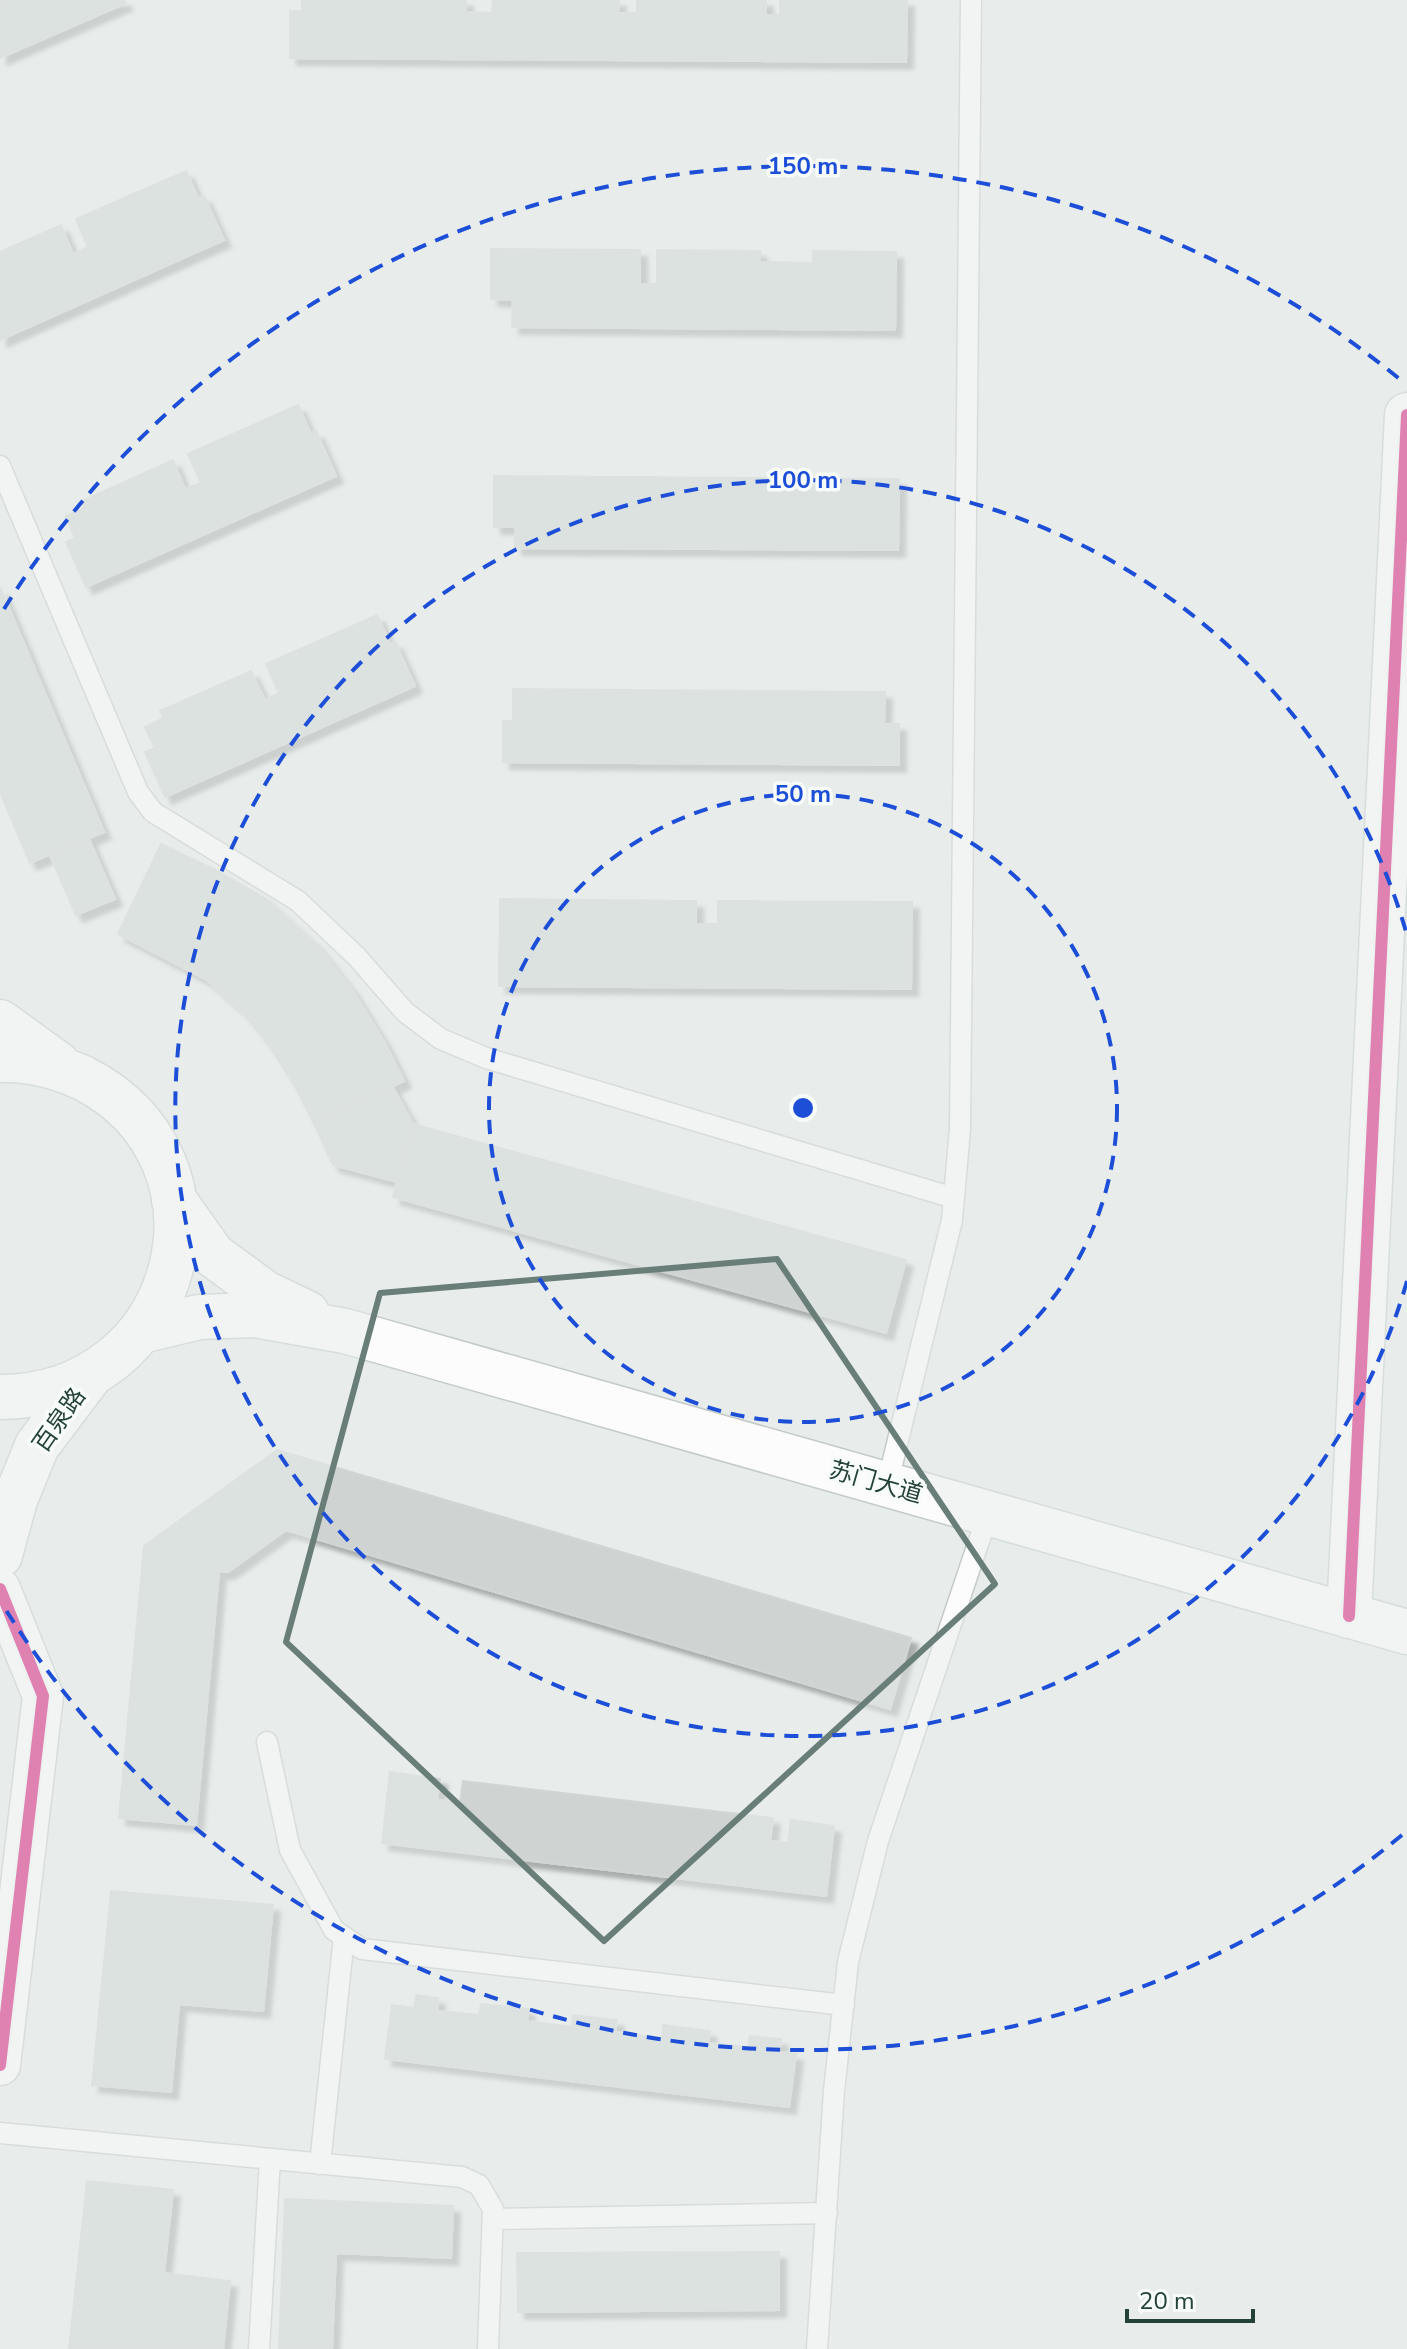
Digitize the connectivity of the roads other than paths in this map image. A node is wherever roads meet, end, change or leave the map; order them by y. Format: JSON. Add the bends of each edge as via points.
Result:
{"nodes":[{"id":1,"x":971,"y":0,"type":"edge"},
{"id":2,"x":1407,"y":415,"type":"edge"},
{"id":3,"x":0,"y":466,"type":"edge"},
{"id":4,"x":0,"y":1022,"type":"edge"},
{"id":5,"x":0,"y":1060,"type":"edge"},
{"id":6,"x":70,"y":1072,"type":"junction"},
{"id":7,"x":954,"y":1198,"type":"junction"},
{"id":8,"x":174,"y":1200,"type":"junction"},
{"id":9,"x":141,"y":1331,"type":"junction"},
{"id":10,"x":345,"y":1331,"type":"junction"},
{"id":11,"x":89,"y":1377,"type":"junction"},
{"id":12,"x":0,"y":1397,"type":"edge"},
{"id":13,"x":887,"y":1485,"type":"junction"},
{"id":14,"x":988,"y":1514,"type":"junction"},
{"id":15,"x":0,"y":1555,"type":"edge"},
{"id":16,"x":0,"y":1589,"type":"edge"},
{"id":17,"x":1349,"y":1616,"type":"junction"},
{"id":18,"x":1407,"y":1632,"type":"edge"},
{"id":19,"x":267,"y":1742,"type":"dead end"},
{"id":20,"x":344,"y":1937,"type":"junction"},
{"id":21,"x":844,"y":2005,"type":"junction"},
{"id":22,"x":0,"y":2065,"type":"edge"},
{"id":23,"x":0,"y":2133,"type":"edge"},
{"id":24,"x":270,"y":2159,"type":"junction"},
{"id":25,"x":320,"y":2164,"type":"junction"},
{"id":26,"x":827,"y":2213,"type":"junction"},
{"id":27,"x":493,"y":2219,"type":"junction"},
{"id":28,"x":259,"y":2349,"type":"edge"},
{"id":29,"x":488,"y":2349,"type":"edge"},
{"id":30,"x":817,"y":2349,"type":"edge"}],
"edges":[{"from":1,"to":7,"type":"lane","via":[[960,1129]]},
{"from":2,"to":17,"type":"main road"},
{"from":3,"to":7,"type":"lane","via":[[138,792],[153,812],[298,901],[405,1012],[441,1039],[486,1058]]},
{"from":4,"to":6,"type":"main road"},
{"from":5,"to":6,"type":"main road","via":[[38,1062]]},
{"from":6,"to":8,"type":"main road","via":[[100,1087],[149,1136]]},
{"from":7,"to":13,"type":"lane"},
{"from":8,"to":9,"type":"main road","via":[[172,1269],[160,1302]]},
{"from":8,"to":10,"type":"main road","via":[[213,1255],[265,1293]]},
{"from":9,"to":10,"type":"main road","via":[[199,1317],[255,1315]]},
{"from":9,"to":11,"type":"main road"},
{"from":10,"to":13,"type":"main road","name":"苏门大道"},
{"from":11,"to":12,"type":"main road","via":[[57,1390]]},
{"from":11,"to":15,"type":"main road","name":"百泉路","via":[[37,1446]]},
{"from":13,"to":14,"type":"main road","name":"苏门大道"},
{"from":14,"to":17,"type":"main road","name":"苏门大道"},
{"from":14,"to":21,"type":"lane","via":[[878,1841],[848,1962]]},
{"from":16,"to":22,"type":"street","via":[[43,1696]]},
{"from":17,"to":18,"type":"main road","name":"苏门大道"},
{"from":19,"to":20,"type":"lane","via":[[290,1850],[334,1930]]},
{"from":20,"to":21,"type":"lane","via":[[362,1949]]},
{"from":20,"to":25,"type":"lane"},
{"from":21,"to":26,"type":"lane"},
{"from":23,"to":24,"type":"lane"},
{"from":24,"to":25,"type":"lane"},
{"from":24,"to":28,"type":"lane"},
{"from":25,"to":27,"type":"lane","via":[[462,2177],[479,2185]]},
{"from":26,"to":27,"type":"lane"},
{"from":26,"to":30,"type":"lane"},
{"from":27,"to":29,"type":"lane"}]}
